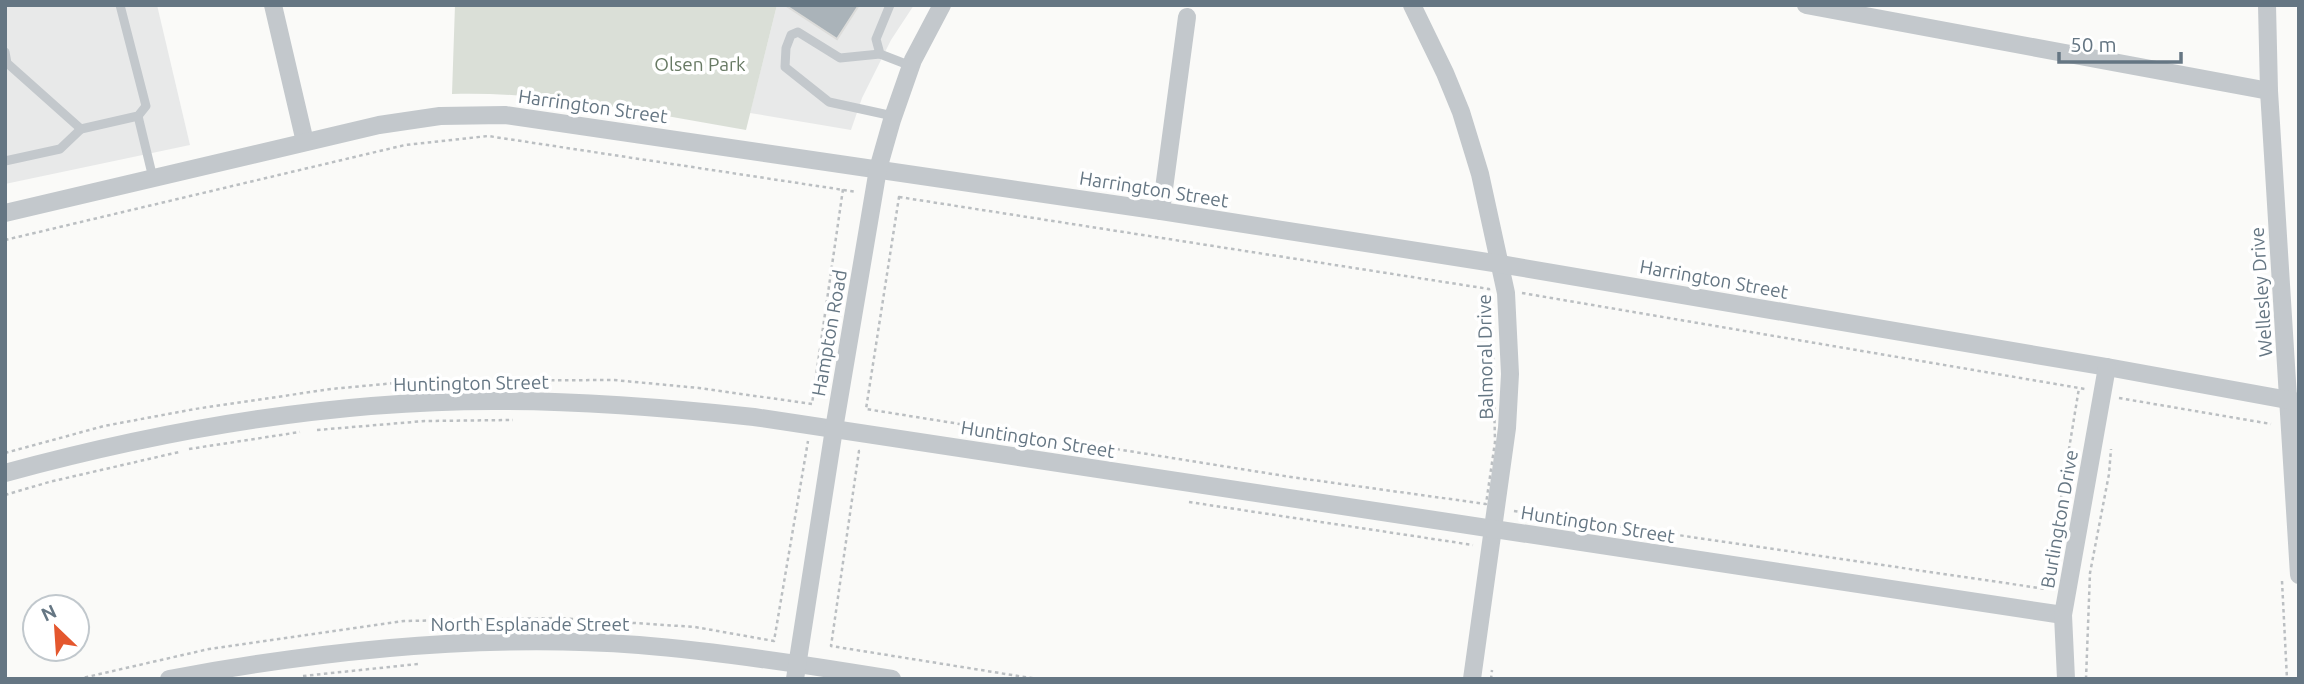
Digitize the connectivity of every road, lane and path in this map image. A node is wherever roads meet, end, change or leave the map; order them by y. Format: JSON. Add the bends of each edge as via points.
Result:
{"nodes":[{"id":1,"x":120,"y":5,"type":"edge"},
{"id":2,"x":273,"y":5,"type":"edge"},
{"id":3,"x":890,"y":5,"type":"edge"},
{"id":4,"x":942,"y":5,"type":"edge"},
{"id":5,"x":1412,"y":5,"type":"edge"},
{"id":6,"x":1806,"y":5,"type":"edge"},
{"id":7,"x":2267,"y":5,"type":"edge"},
{"id":8,"x":1187,"y":17,"type":"dead end"},
{"id":9,"x":5,"y":52,"type":"edge"},
{"id":10,"x":880,"y":54,"type":"junction"},
{"id":11,"x":911,"y":66,"type":"junction"},
{"id":12,"x":2269,"y":91,"type":"junction"},
{"id":13,"x":138,"y":116,"type":"junction"},
{"id":14,"x":893,"y":116,"type":"junction"},
{"id":15,"x":81,"y":130,"type":"junction"},
{"id":16,"x":305,"y":142,"type":"junction"},
{"id":17,"x":5,"y":161,"type":"edge"},
{"id":18,"x":878,"y":169,"type":"junction"},
{"id":19,"x":153,"y":178,"type":"junction"},
{"id":20,"x":843,"y":189,"type":"junction"},
{"id":21,"x":860,"y":192,"type":"dead end"},
{"id":22,"x":1161,"y":211,"type":"junction"},
{"id":23,"x":5,"y":213,"type":"edge"},
{"id":24,"x":5,"y":240,"type":"edge"},
{"id":25,"x":1500,"y":264,"type":"junction"},
{"id":26,"x":1489,"y":289,"type":"joint"},
{"id":27,"x":1521,"y":293,"type":"dead end"},
{"id":28,"x":2107,"y":367,"type":"junction"},
{"id":29,"x":2116,"y":397,"type":"dead end"},
{"id":30,"x":2294,"y":401,"type":"edge"},
{"id":31,"x":514,"y":420,"type":"dead end"},
{"id":32,"x":2291,"y":427,"type":"junction"},
{"id":33,"x":834,"y":429,"type":"junction"},
{"id":34,"x":808,"y":440,"type":"dead end"},
{"id":35,"x":2111,"y":448,"type":"dead end"},
{"id":36,"x":859,"y":451,"type":"dead end"},
{"id":37,"x":5,"y":453,"type":"edge"},
{"id":38,"x":5,"y":473,"type":"edge"},
{"id":39,"x":5,"y":495,"type":"edge"},
{"id":40,"x":1189,"y":502,"type":"dead end"},
{"id":41,"x":1514,"y":511,"type":"dead end"},
{"id":42,"x":1494,"y":530,"type":"junction"},
{"id":43,"x":1478,"y":546,"type":"dead end"},
{"id":44,"x":2299,"y":575,"type":"edge"},
{"id":45,"x":2063,"y":615,"type":"junction"},
{"id":46,"x":774,"y":641,"type":"dead end"},
{"id":47,"x":425,"y":663,"type":"dead end"},
{"id":48,"x":1493,"y":666,"type":"dead end"},
{"id":49,"x":797,"y":671,"type":"edge"},
{"id":50,"x":292,"y":677,"type":"edge"},
{"id":51,"x":169,"y":679,"type":"edge"},
{"id":52,"x":892,"y":679,"type":"edge"},
{"id":53,"x":1037,"y":679,"type":"edge"},
{"id":54,"x":1472,"y":679,"type":"edge"},
{"id":55,"x":1491,"y":679,"type":"edge"},
{"id":56,"x":2066,"y":679,"type":"edge"},
{"id":57,"x":2086,"y":679,"type":"edge"}],
"edges":[{"from":1,"to":13,"type":"lane","via":[[146,106]]},
{"from":2,"to":16,"type":"street"},
{"from":3,"to":10,"type":"lane","via":[[876,39]]},
{"from":4,"to":11,"type":"street","name":"Hampton Road"},
{"from":5,"to":25,"type":"street","name":"Balmoral Drive","via":[[1461,112]]},
{"from":6,"to":12,"type":"street"},
{"from":7,"to":12,"type":"street","name":"Wellesley Drive"},
{"from":8,"to":22,"type":"street"},
{"from":9,"to":15,"type":"lane","via":[[7,63]]},
{"from":10,"to":11,"type":"lane"},
{"from":10,"to":14,"type":"lane","via":[[840,58],[798,32],[791,35],[786,48],[785,67],[829,102]]},
{"from":11,"to":14,"type":"street","name":"Hampton Road"},
{"from":12,"to":30,"type":"street","name":"Wellesley Drive"},
{"from":13,"to":15,"type":"lane"},
{"from":13,"to":19,"type":"lane"},
{"from":14,"to":18,"type":"street","name":"Hampton Road"},
{"from":15,"to":17,"type":"lane","via":[[61,149]]},
{"from":16,"to":18,"type":"street","name":"Harrington Street","via":[[440,116],[505,115]]},
{"from":16,"to":19,"type":"street","name":"Harrington Street"},
{"from":18,"to":22,"type":"street","name":"Harrington Street"},
{"from":18,"to":33,"type":"street","name":"Hampton Road"},
{"from":19,"to":23,"type":"street","name":"Harrington Street"},
{"from":20,"to":21,"type":"path"},
{"from":20,"to":24,"type":"path","via":[[488,136],[405,145]]},
{"from":20,"to":37,"type":"path","via":[[812,404],[614,380],[417,381],[195,409],[104,426]]},
{"from":22,"to":25,"type":"street","name":"Harrington Street"},
{"from":25,"to":28,"type":"street","name":"Harrington Street"},
{"from":25,"to":42,"type":"street","name":"Balmoral Drive","via":[[1510,374]]},
{"from":26,"to":26,"type":"path","via":[[1495,442],[1486,504],[866,409],[899,197]]},
{"from":27,"to":41,"type":"path","via":[[2079,388],[2046,589]]},
{"from":28,"to":30,"type":"street","name":"Harrington Street"},
{"from":28,"to":45,"type":"street","name":"Burlington Drive"},
{"from":29,"to":32,"type":"path"},
{"from":30,"to":32,"type":"street","name":"Wellesley Drive"},
{"from":31,"to":39,"type":"path","via":[[311,430],[185,450]]},
{"from":32,"to":44,"type":"street","name":"Wellesley Drive"},
{"from":33,"to":38,"type":"street","name":"Huntington Street","via":[[597,403],[499,400],[398,405],[310,412],[184,432]]},
{"from":33,"to":42,"type":"street","name":"Huntington Street"},
{"from":33,"to":49,"type":"street","name":"Hampton Road"},
{"from":34,"to":46,"type":"path"},
{"from":35,"to":57,"type":"path","via":[[2090,573]]},
{"from":36,"to":53,"type":"path","via":[[831,646]]},
{"from":40,"to":43,"type":"path"},
{"from":42,"to":45,"type":"street","name":"Huntington Street"},
{"from":42,"to":54,"type":"street","name":"Balmoral Drive"},
{"from":45,"to":56,"type":"street","name":"Burlington Drive"},
{"from":47,"to":50,"type":"path"},
{"from":48,"to":55,"type":"path"},
{"from":49,"to":51,"type":"street","name":"North Esplanade Street","via":[[639,645],[489,642],[306,657]]},
{"from":49,"to":52,"type":"street","name":"North Esplanade Street"}]}
